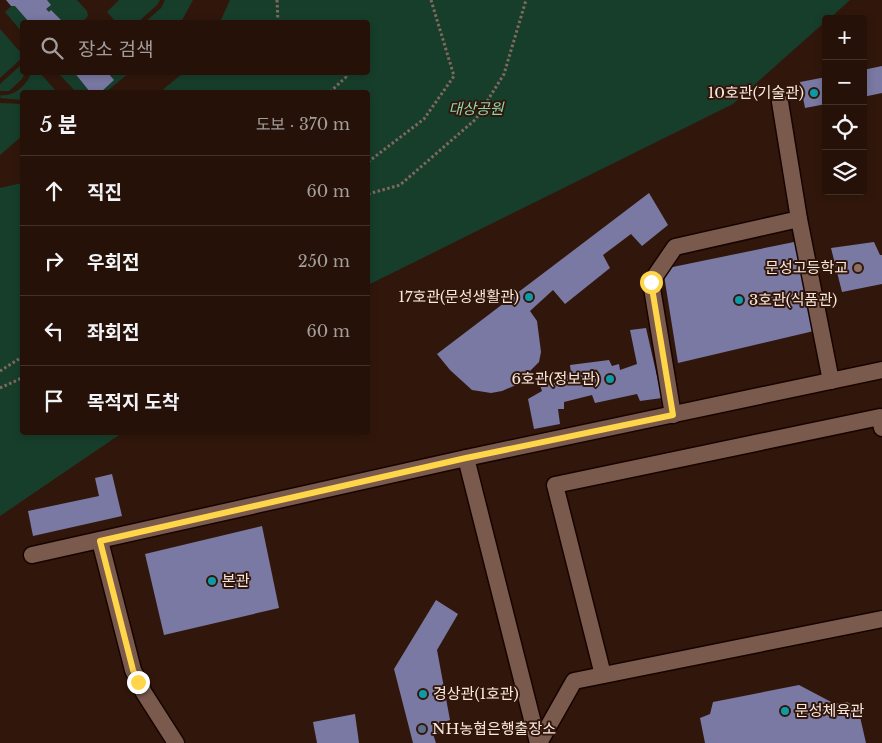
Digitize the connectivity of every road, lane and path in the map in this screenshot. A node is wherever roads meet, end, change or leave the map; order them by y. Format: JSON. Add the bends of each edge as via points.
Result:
{"nodes":[{"id":1,"x":277,"y":0,"type":"edge"},
{"id":2,"x":431,"y":0,"type":"edge"},
{"id":3,"x":526,"y":0,"type":"edge"},
{"id":4,"x":278,"y":20,"type":"edge"},
{"id":5,"x":345,"y":75,"type":"edge"},
{"id":6,"x":332,"y":90,"type":"edge"},
{"id":7,"x":780,"y":102,"type":"dead end"},
{"id":8,"x":370,"y":160,"type":"edge"},
{"id":9,"x":370,"y":193,"type":"edge"},
{"id":10,"x":799,"y":219,"type":"junction"},
{"id":11,"x":20,"y":357,"type":"edge"},
{"id":12,"x":0,"y":371,"type":"edge"},
{"id":13,"x":881,"y":373,"type":"edge"},
{"id":14,"x":20,"y":379,"type":"edge"},
{"id":15,"x":831,"y":381,"type":"junction"},
{"id":16,"x":0,"y":388,"type":"edge"},
{"id":17,"x":673,"y":415,"type":"junction"},
{"id":18,"x":881,"y":421,"type":"edge"},
{"id":19,"x":466,"y":458,"type":"junction"},
{"id":20,"x":100,"y":541,"type":"junction"},
{"id":21,"x":32,"y":555,"type":"dead end"},
{"id":22,"x":882,"y":618,"type":"edge"},
{"id":23,"x":603,"y":675,"type":"junction"},
{"id":24,"x":176,"y":743,"type":"edge"},
{"id":25,"x":538,"y":743,"type":"edge"}],
"edges":[{"from":1,"to":4,"type":"path"},
{"from":2,"to":8,"type":"path","via":[[454,76],[424,119]]},
{"from":3,"to":9,"type":"path","via":[[504,74],[476,119],[400,185]]},
{"from":5,"to":6,"type":"path"},
{"from":7,"to":10,"type":"street"},
{"from":10,"to":15,"type":"street"},
{"from":10,"to":17,"type":"street","via":[[674,247],[651,282]]},
{"from":11,"to":12,"type":"path"},
{"from":13,"to":15,"type":"street"},
{"from":14,"to":16,"type":"path"},
{"from":15,"to":17,"type":"street"},
{"from":17,"to":19,"type":"street"},
{"from":18,"to":23,"type":"street","via":[[555,485]]},
{"from":19,"to":20,"type":"street"},
{"from":19,"to":25,"type":"street"},
{"from":20,"to":21,"type":"street"},
{"from":20,"to":24,"type":"street","via":[[133,670]]},
{"from":22,"to":23,"type":"street"},
{"from":23,"to":25,"type":"street","via":[[574,681]]}]}
